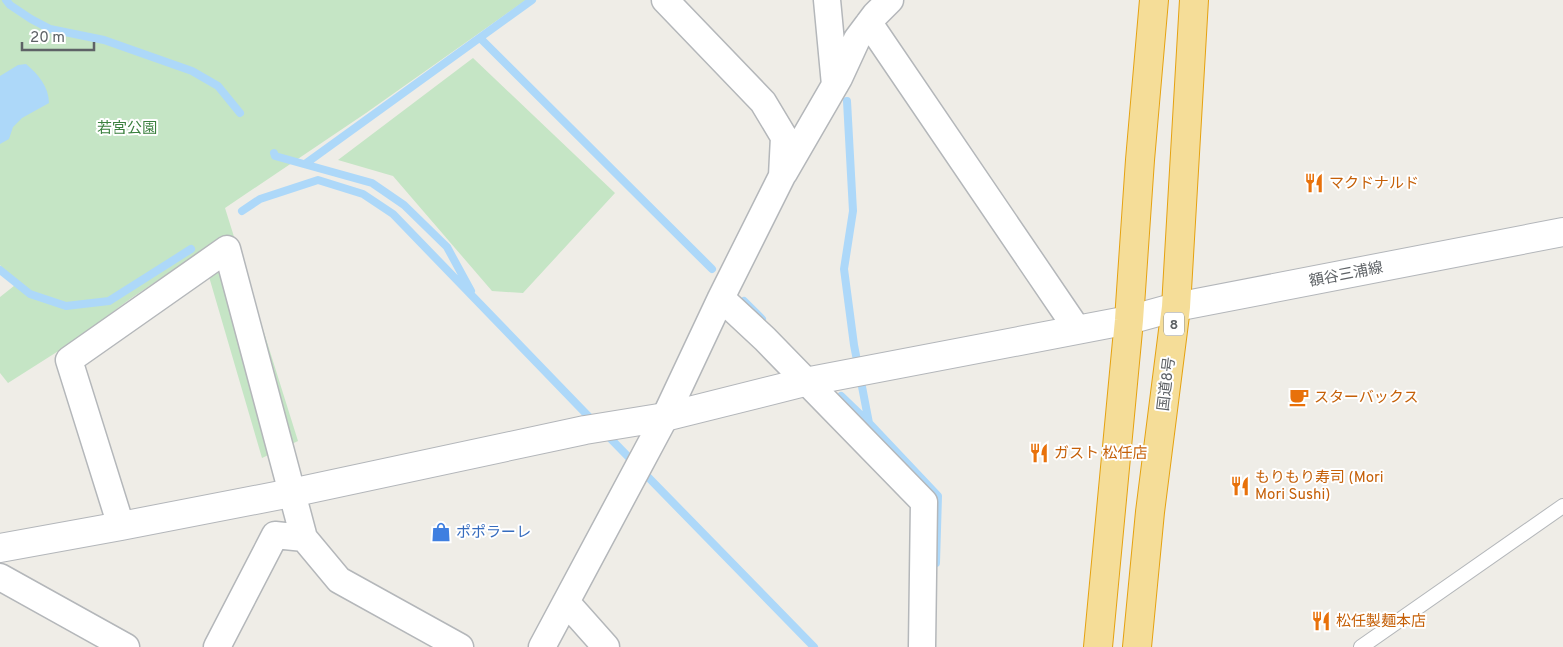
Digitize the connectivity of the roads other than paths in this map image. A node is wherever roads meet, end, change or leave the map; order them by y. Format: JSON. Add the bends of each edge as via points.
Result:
{"nodes":[{"id":1,"x":665,"y":0,"type":"edge"},
{"id":2,"x":827,"y":0,"type":"edge"},
{"id":3,"x":890,"y":0,"type":"edge"},
{"id":4,"x":1154,"y":0,"type":"edge"},
{"id":5,"x":1194,"y":0,"type":"edge"},
{"id":6,"x":869,"y":23,"type":"junction"},
{"id":7,"x":835,"y":86,"type":"junction"},
{"id":8,"x":782,"y":176,"type":"junction"},
{"id":9,"x":1563,"y":232,"type":"edge"},
{"id":10,"x":722,"y":298,"type":"junction"},
{"id":11,"x":1176,"y":307,"type":"junction"},
{"id":12,"x":1129,"y":320,"type":"junction"},
{"id":13,"x":1077,"y":329,"type":"junction"},
{"id":14,"x":805,"y":382,"type":"junction"},
{"id":15,"x":665,"y":417,"type":"junction"},
{"id":16,"x":291,"y":493,"type":"junction"},
{"id":17,"x":1563,"y":506,"type":"edge"},
{"id":18,"x":121,"y":526,"type":"junction"},
{"id":19,"x":304,"y":538,"type":"junction"},
{"id":20,"x":0,"y":548,"type":"edge"},
{"id":21,"x":0,"y":577,"type":"edge"},
{"id":22,"x":566,"y":602,"type":"junction"},
{"id":23,"x":126,"y":647,"type":"edge"},
{"id":24,"x":217,"y":647,"type":"edge"},
{"id":25,"x":460,"y":647,"type":"edge"},
{"id":26,"x":542,"y":647,"type":"edge"},
{"id":27,"x":606,"y":647,"type":"edge"},
{"id":28,"x":922,"y":647,"type":"edge"},
{"id":29,"x":1098,"y":647,"type":"edge"},
{"id":30,"x":1137,"y":647,"type":"edge"},
{"id":31,"x":1361,"y":647,"type":"edge"}],
"edges":[{"from":1,"to":8,"type":"street","via":[[763,102],[784,138]]},
{"from":2,"to":7,"type":"street"},
{"from":3,"to":6,"type":"street"},
{"from":4,"to":12,"type":"highway"},
{"from":5,"to":11,"type":"highway","name":"国道8号","number":"8"},
{"from":6,"to":7,"type":"street","via":[[857,39]]},
{"from":6,"to":13,"type":"street"},
{"from":7,"to":8,"type":"street"},
{"from":8,"to":10,"type":"street"},
{"from":9,"to":11,"type":"street","name":"額谷三浦線"},
{"from":10,"to":14,"type":"street"},
{"from":10,"to":15,"type":"street"},
{"from":11,"to":12,"type":"street","name":"額谷三浦線"},
{"from":11,"to":30,"type":"highway","name":"国道8号","number":"8"},
{"from":12,"to":13,"type":"street","name":"額谷三浦線"},
{"from":12,"to":29,"type":"highway"},
{"from":13,"to":14,"type":"street","name":"額谷三浦線"},
{"from":14,"to":15,"type":"street","name":"額谷三浦線"},
{"from":14,"to":28,"type":"street","via":[[924,502]]},
{"from":15,"to":16,"type":"street","name":"額谷三浦線","via":[[585,430]]},
{"from":15,"to":22,"type":"street"},
{"from":16,"to":18,"type":"street","name":"額谷三浦線"},
{"from":16,"to":18,"type":"street","via":[[227,249],[69,360]]},
{"from":16,"to":19,"type":"street"},
{"from":17,"to":31,"type":"lane"},
{"from":18,"to":20,"type":"street","name":"額谷三浦線"},
{"from":19,"to":24,"type":"street","via":[[275,534]]},
{"from":19,"to":25,"type":"street","via":[[339,580]]},
{"from":21,"to":23,"type":"street"},
{"from":22,"to":26,"type":"street"},
{"from":22,"to":27,"type":"street"}]}
